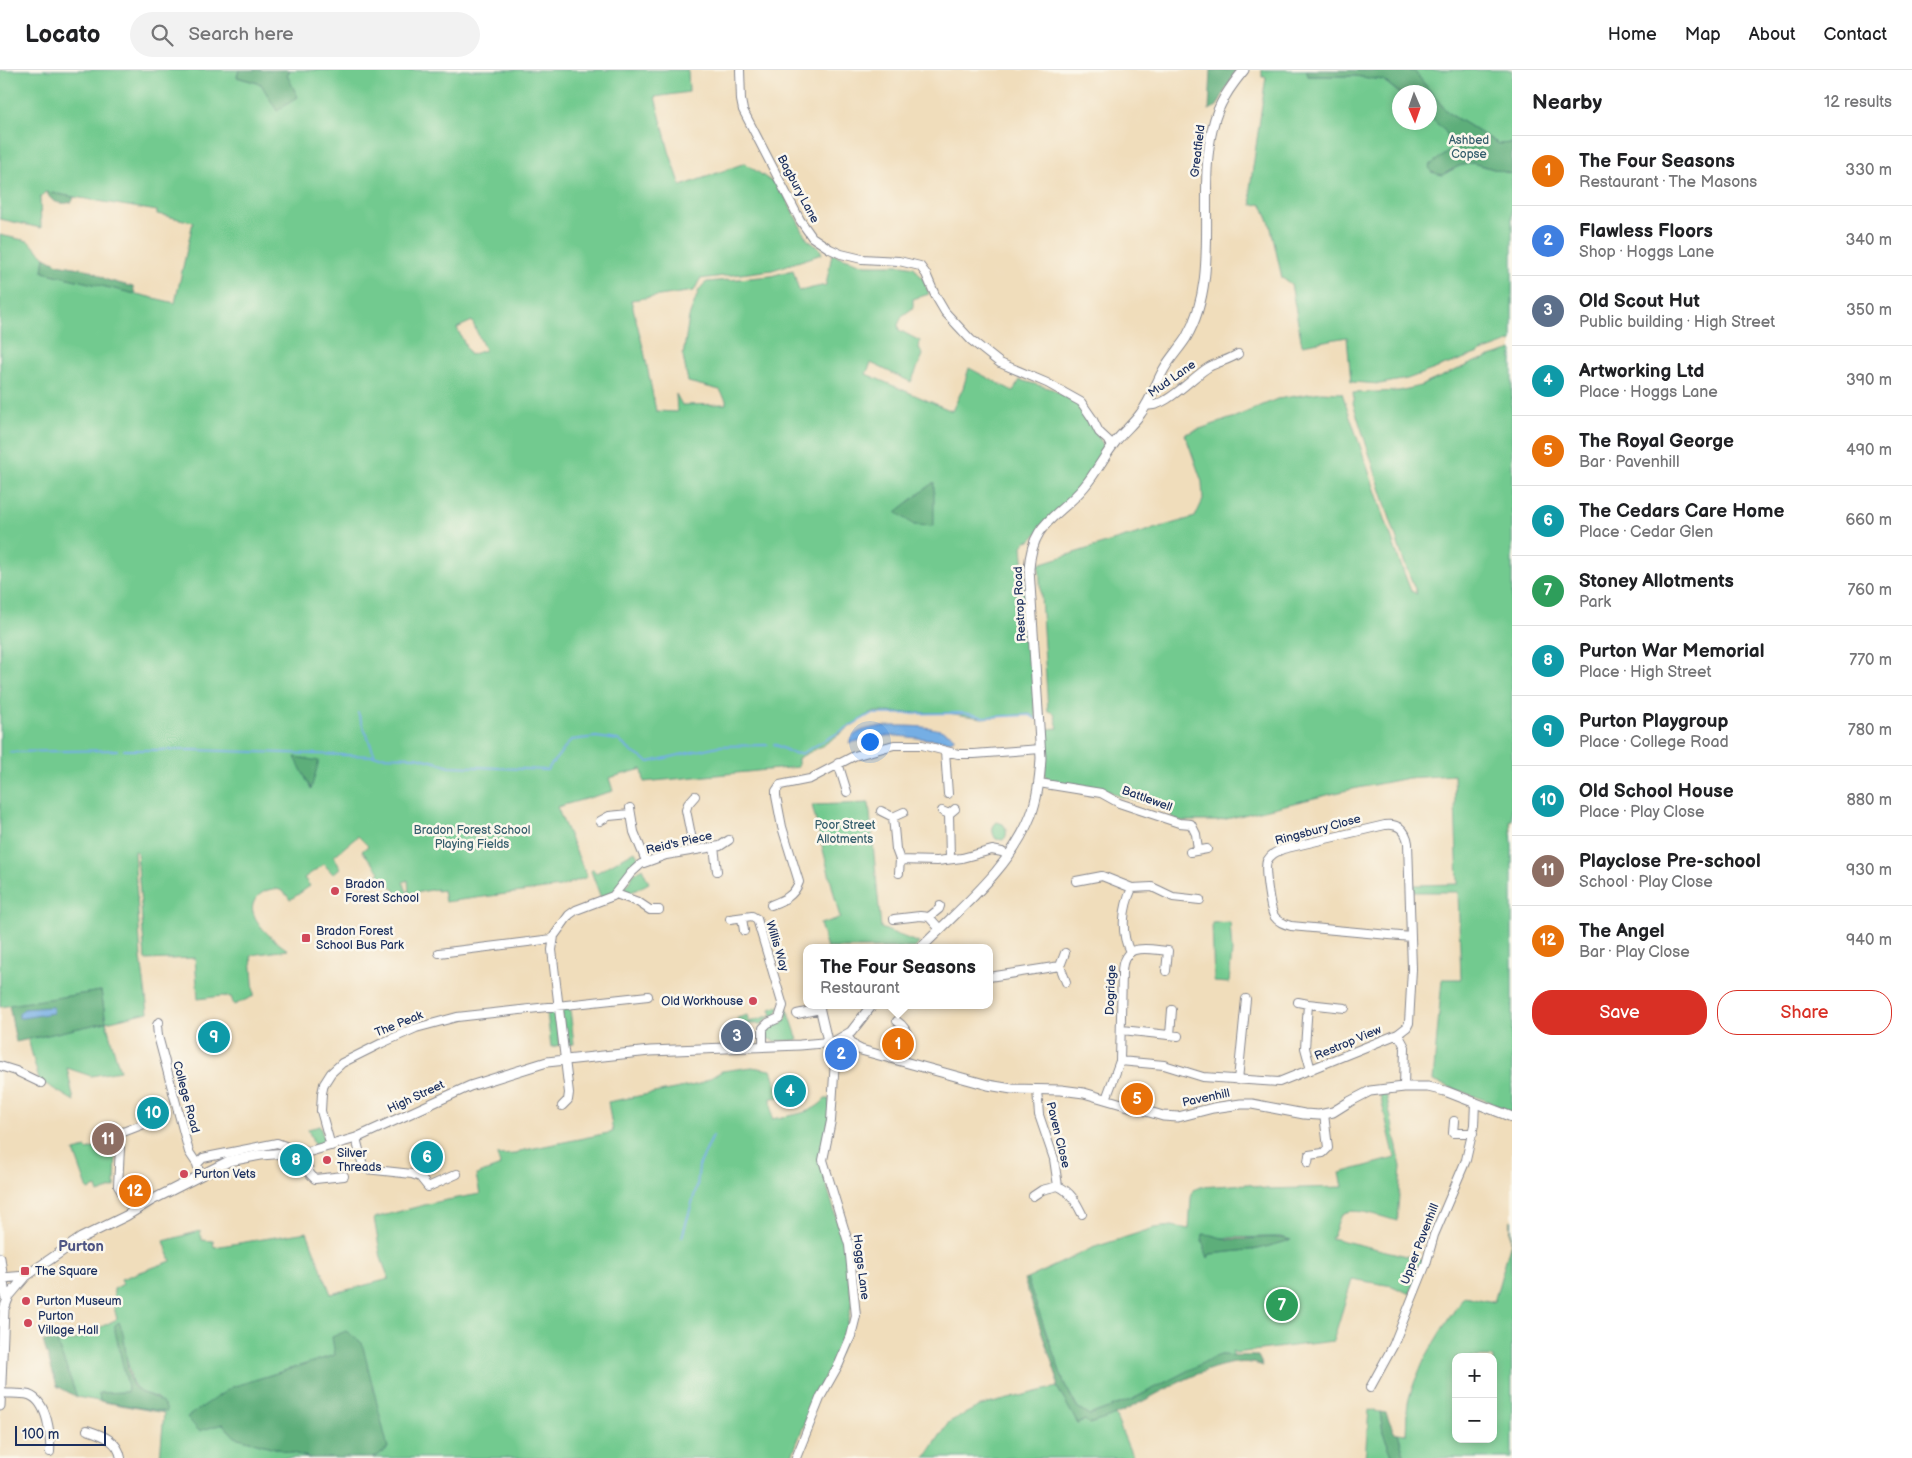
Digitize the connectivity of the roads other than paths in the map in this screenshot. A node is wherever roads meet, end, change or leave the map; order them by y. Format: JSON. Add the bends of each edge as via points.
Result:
{"nodes":[{"id":1,"x":740,"y":70,"type":"edge"},
{"id":2,"x":1244,"y":70,"type":"edge"},
{"id":3,"x":1206,"y":243,"type":"joint"},
{"id":4,"x":1238,"y":354,"type":"dead end"},
{"id":5,"x":1146,"y":405,"type":"junction"},
{"id":6,"x":1113,"y":446,"type":"junction"},
{"id":7,"x":1041,"y":749,"type":"junction"},
{"id":8,"x":945,"y":751,"type":"junction"},
{"id":9,"x":838,"y":763,"type":"junction"},
{"id":10,"x":1039,"y":783,"type":"junction"},
{"id":11,"x":846,"y":792,"type":"dead end"},
{"id":12,"x":948,"y":794,"type":"dead end"},
{"id":13,"x":695,"y":796,"type":"dead end"},
{"id":14,"x":881,"y":811,"type":"dead end"},
{"id":15,"x":948,"y":811,"type":"dead end"},
{"id":16,"x":904,"y":812,"type":"dead end"},
{"id":17,"x":893,"y":817,"type":"junction"},
{"id":18,"x":600,"y":820,"type":"dead end"},
{"id":19,"x":729,"y":840,"type":"dead end"},
{"id":20,"x":714,"y":847,"type":"junction"},
{"id":21,"x":1207,"y":849,"type":"dead end"},
{"id":22,"x":694,"y":850,"type":"junction"},
{"id":23,"x":1008,"y":856,"type":"junction"},
{"id":24,"x":950,"y":859,"type":"junction"},
{"id":25,"x":900,"y":860,"type":"junction"},
{"id":26,"x":646,"y":861,"type":"junction"},
{"id":27,"x":718,"y":871,"type":"dead end"},
{"id":28,"x":899,"y":873,"type":"dead end"},
{"id":29,"x":1081,"y":878,"type":"dead end"},
{"id":30,"x":1132,"y":888,"type":"junction"},
{"id":31,"x":616,"y":894,"type":"junction"},
{"id":32,"x":1196,"y":898,"type":"dead end"},
{"id":33,"x":771,"y":904,"type":"dead end"},
{"id":34,"x":940,"y":906,"type":"dead end"},
{"id":35,"x":659,"y":910,"type":"dead end"},
{"id":36,"x":930,"y":917,"type":"junction"},
{"id":37,"x":742,"y":918,"type":"junction"},
{"id":38,"x":730,"y":919,"type":"dead end"},
{"id":39,"x":894,"y":919,"type":"dead end"},
{"id":40,"x":940,"y":928,"type":"junction"},
{"id":41,"x":744,"y":931,"type":"dead end"},
{"id":42,"x":1410,"y":937,"type":"junction"},
{"id":43,"x":552,"y":939,"type":"junction"},
{"id":44,"x":925,"y":944,"type":"edge"},
{"id":45,"x":1130,"y":952,"type":"junction"},
{"id":46,"x":439,"y":953,"type":"dead end"},
{"id":47,"x":1065,"y":953,"type":"dead end"},
{"id":48,"x":1060,"y":966,"type":"junction"},
{"id":49,"x":1166,"y":971,"type":"dead end"},
{"id":50,"x":993,"y":976,"type":"edge"},
{"id":51,"x":1066,"y":982,"type":"dead end"},
{"id":52,"x":648,"y":996,"type":"dead end"},
{"id":53,"x":1246,"y":999,"type":"dead end"},
{"id":54,"x":1298,"y":1002,"type":"dead end"},
{"id":55,"x":1308,"y":1004,"type":"junction"},
{"id":56,"x":559,"y":1006,"type":"junction"},
{"id":57,"x":1345,"y":1008,"type":"dead end"},
{"id":58,"x":816,"y":1009,"type":"edge"},
{"id":59,"x":823,"y":1009,"type":"edge"},
{"id":60,"x":869,"y":1009,"type":"edge"},
{"id":61,"x":1172,"y":1010,"type":"dead end"},
{"id":62,"x":798,"y":1014,"type":"dead end"},
{"id":63,"x":902,"y":1021,"type":"dead end"},
{"id":64,"x":158,"y":1022,"type":"dead end"},
{"id":65,"x":1122,"y":1030,"type":"junction"},
{"id":66,"x":1398,"y":1034,"type":"junction"},
{"id":67,"x":846,"y":1036,"type":"junction"},
{"id":68,"x":831,"y":1042,"type":"junction"},
{"id":69,"x":763,"y":1046,"type":"junction"},
{"id":70,"x":564,"y":1059,"type":"junction"},
{"id":71,"x":901,"y":1060,"type":"junction"},
{"id":72,"x":1120,"y":1061,"type":"junction"},
{"id":73,"x":0,"y":1066,"type":"edge"},
{"id":74,"x":1311,"y":1070,"type":"junction"},
{"id":75,"x":1238,"y":1080,"type":"junction"},
{"id":76,"x":40,"y":1084,"type":"dead end"},
{"id":77,"x":1404,"y":1087,"type":"junction"},
{"id":78,"x":1037,"y":1090,"type":"junction"},
{"id":79,"x":1106,"y":1099,"type":"junction"},
{"id":80,"x":568,"y":1103,"type":"dead end"},
{"id":81,"x":1475,"y":1103,"type":"junction"},
{"id":82,"x":1324,"y":1114,"type":"junction"},
{"id":83,"x":1512,"y":1117,"type":"edge"},
{"id":84,"x":1454,"y":1121,"type":"dead end"},
{"id":85,"x":144,"y":1124,"type":"dead end"},
{"id":86,"x":113,"y":1126,"type":"dead end"},
{"id":87,"x":1473,"y":1133,"type":"junction"},
{"id":88,"x":118,"y":1134,"type":"junction"},
{"id":89,"x":356,"y":1138,"type":"junction"},
{"id":90,"x":331,"y":1146,"type":"junction"},
{"id":91,"x":304,"y":1152,"type":"junction"},
{"id":92,"x":286,"y":1153,"type":"junction"},
{"id":93,"x":1323,"y":1153,"type":"junction"},
{"id":94,"x":1328,"y":1160,"type":"dead end"},
{"id":95,"x":1308,"y":1163,"type":"dead end"},
{"id":96,"x":197,"y":1164,"type":"junction"},
{"id":97,"x":457,"y":1174,"type":"dead end"},
{"id":98,"x":200,"y":1175,"type":"junction"},
{"id":99,"x":344,"y":1176,"type":"dead end"},
{"id":100,"x":1058,"y":1186,"type":"junction"},
{"id":101,"x":1032,"y":1196,"type":"dead end"},
{"id":102,"x":134,"y":1211,"type":"junction"},
{"id":103,"x":1082,"y":1214,"type":"dead end"},
{"id":104,"x":0,"y":1258,"type":"edge"},
{"id":105,"x":26,"y":1276,"type":"junction"},
{"id":106,"x":1,"y":1278,"type":"edge"},
{"id":107,"x":7,"y":1299,"type":"junction"},
{"id":108,"x":1370,"y":1388,"type":"dead end"},
{"id":109,"x":0,"y":1393,"type":"edge"},
{"id":110,"x":0,"y":1406,"type":"edge"},
{"id":111,"x":87,"y":1430,"type":"dead end"},
{"id":112,"x":50,"y":1452,"type":"dead end"},
{"id":113,"x":121,"y":1458,"type":"edge"},
{"id":114,"x":796,"y":1458,"type":"edge"}],
"edges":[{"from":1,"to":6,"type":"street","name":"Bagbury Lane","via":[[743,110],[812,237],[832,250],[852,257],[920,266],[945,312],[971,340],[1000,363],[1081,402],[1099,432]]},
{"from":2,"to":3,"type":"street","name":"Greatfield","via":[[1225,96],[1213,125],[1206,170]]},
{"from":3,"to":5,"type":"street","name":"Restrop Road","via":[[1204,278],[1186,338],[1165,366]]},
{"from":4,"to":5,"type":"street","name":"Mud Lane","via":[[1209,367],[1157,406]]},
{"from":5,"to":6,"type":"street","name":"Restrop Road"},
{"from":6,"to":7,"type":"street","name":"Restrop Road","via":[[1084,487],[1041,530],[1031,548],[1029,569]]},
{"from":7,"to":8,"type":"street","via":[[974,754]]},
{"from":7,"to":10,"type":"street","name":"Restrop Road"},
{"from":8,"to":9,"type":"street","via":[[922,745],[894,746]]},
{"from":8,"to":12,"type":"street"},
{"from":9,"to":11,"type":"street"},
{"from":9,"to":33,"type":"street","via":[[810,779],[780,785],[776,791],[782,827],[799,882],[788,898]]},
{"from":10,"to":21,"type":"street","name":"Battlewell","via":[[1101,793],[1119,803],[1191,824],[1196,834],[1194,851]]},
{"from":10,"to":23,"type":"street","name":"Restrop Road","via":[[1031,815]]},
{"from":13,"to":22,"type":"street","via":[[686,810]]},
{"from":14,"to":17,"type":"street"},
{"from":15,"to":24,"type":"street"},
{"from":16,"to":17,"type":"street"},
{"from":17,"to":25,"type":"street"},
{"from":18,"to":26,"type":"street","via":[[630,811],[634,832]]},
{"from":19,"to":20,"type":"street","name":"Reid's Piece"},
{"from":20,"to":22,"type":"street","name":"Reid's Piece"},
{"from":20,"to":27,"type":"street"},
{"from":22,"to":26,"type":"street","name":"Reid's Piece"},
{"from":23,"to":24,"type":"street","via":[[992,850]]},
{"from":23,"to":40,"type":"street","name":"Restrop Road","via":[[992,877]]},
{"from":24,"to":25,"type":"street","via":[[932,862]]},
{"from":25,"to":28,"type":"street"},
{"from":26,"to":31,"type":"street","name":"Reid's Piece","via":[[631,873]]},
{"from":29,"to":30,"type":"street","via":[[1102,876]]},
{"from":30,"to":32,"type":"street","via":[[1156,888],[1173,897]]},
{"from":30,"to":45,"type":"street","via":[[1124,918],[1125,939]]},
{"from":31,"to":35,"type":"street","via":[[650,910]]},
{"from":31,"to":43,"type":"street","name":"Reid's Piece","via":[[576,910]]},
{"from":34,"to":36,"type":"street"},
{"from":36,"to":39,"type":"street"},
{"from":36,"to":40,"type":"street"},
{"from":37,"to":38,"type":"street"},
{"from":37,"to":41,"type":"street"},
{"from":37,"to":69,"type":"street","name":"Willis Way","via":[[752,916],[757,919],[783,1006],[779,1018],[764,1028]]},
{"from":40,"to":44,"type":"street","name":"Restrop Road"},
{"from":42,"to":42,"type":"street","name":"Ringsbury Close","via":[[1408,839],[1396,825],[1379,826],[1283,849],[1268,859],[1270,903],[1274,916],[1281,923]]},
{"from":42,"to":66,"type":"street","name":"Ringsbury Close","via":[[1410,1019],[1407,1027]]},
{"from":43,"to":46,"type":"street"},
{"from":43,"to":56,"type":"street"},
{"from":45,"to":49,"type":"street","name":"Dogridge","via":[[1142,948],[1168,951]]},
{"from":45,"to":65,"type":"street","name":"Dogridge","via":[[1122,967]]},
{"from":47,"to":48,"type":"street"},
{"from":48,"to":50,"type":"street"},
{"from":48,"to":51,"type":"street"},
{"from":52,"to":56,"type":"street"},
{"from":53,"to":75,"type":"street"},
{"from":54,"to":55,"type":"street"},
{"from":55,"to":57,"type":"street"},
{"from":55,"to":74,"type":"street","name":"Restrop View","via":[[1305,1048]]},
{"from":56,"to":70,"type":"street"},
{"from":56,"to":90,"type":"street","name":"The Peak","via":[[445,1019],[382,1042],[342,1062],[326,1081],[321,1097],[322,1115]]},
{"from":58,"to":62,"type":"street"},
{"from":59,"to":68,"type":"street","name":"Hoggs Lane"},
{"from":60,"to":67,"type":"street"},
{"from":61,"to":65,"type":"street","name":"Dogridge","via":[[1174,1036]]},
{"from":63,"to":71,"type":"street","via":[[908,1034]]},
{"from":64,"to":96,"type":"street","name":"College Road","via":[[158,1036],[189,1152]]},
{"from":65,"to":72,"type":"street","name":"Dogridge"},
{"from":66,"to":74,"type":"street","name":"Restrop View"},
{"from":66,"to":77,"type":"street","name":"Restrop View","via":[[1405,1047]]},
{"from":67,"to":68,"type":"street","name":"High Street"},
{"from":67,"to":71,"type":"street","name":"Pavenhill","via":[[861,1050]]},
{"from":68,"to":69,"type":"street","name":"High Street"},
{"from":68,"to":114,"type":"street","name":"Hoggs Lane","via":[[836,1045],[831,1112],[823,1160],[849,1245],[856,1316],[851,1336],[821,1396]]},
{"from":69,"to":70,"type":"street","name":"High Street"},
{"from":70,"to":80,"type":"street"},
{"from":70,"to":89,"type":"street","name":"High Street","via":[[470,1086]]},
{"from":71,"to":78,"type":"street","name":"Pavenhill","via":[[988,1085]]},
{"from":72,"to":75,"type":"street","name":"Restrop View","via":[[1164,1065],[1203,1077]]},
{"from":72,"to":79,"type":"street"},
{"from":73,"to":76,"type":"street"},
{"from":74,"to":75,"type":"street","name":"Restrop View","via":[[1279,1082]]},
{"from":77,"to":81,"type":"street","name":"Pavenhill","via":[[1437,1088]]},
{"from":77,"to":82,"type":"street","name":"Pavenhill","via":[[1368,1092]]},
{"from":78,"to":79,"type":"street","name":"Pavenhill","via":[[1073,1091]]},
{"from":78,"to":100,"type":"street","name":"Paven Close","via":[[1038,1110],[1054,1159]]},
{"from":79,"to":82,"type":"street","name":"Pavenhill","via":[[1172,1117],[1246,1104],[1304,1114]]},
{"from":81,"to":83,"type":"street","name":"Pavenhill"},
{"from":81,"to":87,"type":"street","name":"Upper Pavenhill"},
{"from":82,"to":93,"type":"street","via":[[1328,1148]]},
{"from":84,"to":87,"type":"street","via":[[1453,1133]]},
{"from":85,"to":88,"type":"street"},
{"from":86,"to":88,"type":"street"},
{"from":87,"to":108,"type":"street","name":"Upper Pavenhill","via":[[1466,1160],[1393,1346]]},
{"from":88,"to":102,"type":"street","via":[[118,1186]]},
{"from":89,"to":90,"type":"street","name":"High Street"},
{"from":89,"to":97,"type":"street","via":[[364,1166],[370,1170],[412,1174],[420,1177],[428,1187]]},
{"from":90,"to":91,"type":"street","name":"High Street"},
{"from":91,"to":92,"type":"street","name":"High Street"},
{"from":91,"to":99,"type":"street","via":[[310,1174],[315,1179]]},
{"from":92,"to":96,"type":"street","via":[[285,1146],[277,1143],[203,1158]]},
{"from":92,"to":98,"type":"street","name":"High Street","via":[[242,1157]]},
{"from":93,"to":94,"type":"street"},
{"from":93,"to":95,"type":"street","via":[[1309,1155]]},
{"from":96,"to":98,"type":"street","name":"College Road"},
{"from":98,"to":102,"type":"street","name":"High Street"},
{"from":100,"to":101,"type":"street","name":"Paven Close"},
{"from":100,"to":103,"type":"street","name":"Paven Close","via":[[1075,1199]]},
{"from":102,"to":105,"type":"street","name":"High Street","via":[[81,1238]]},
{"from":104,"to":106,"type":"street"},
{"from":105,"to":106,"type":"street","name":"High Street"},
{"from":105,"to":107,"type":"street","name":"High Street"},
{"from":106,"to":107,"type":"street"},
{"from":107,"to":109,"type":"street","name":"High Street"},
{"from":109,"to":110,"type":"street","name":"High Street"},
{"from":109,"to":112,"type":"street","via":[[28,1395],[37,1401],[49,1426]]},
{"from":111,"to":113,"type":"street","via":[[111,1441]]}]}
